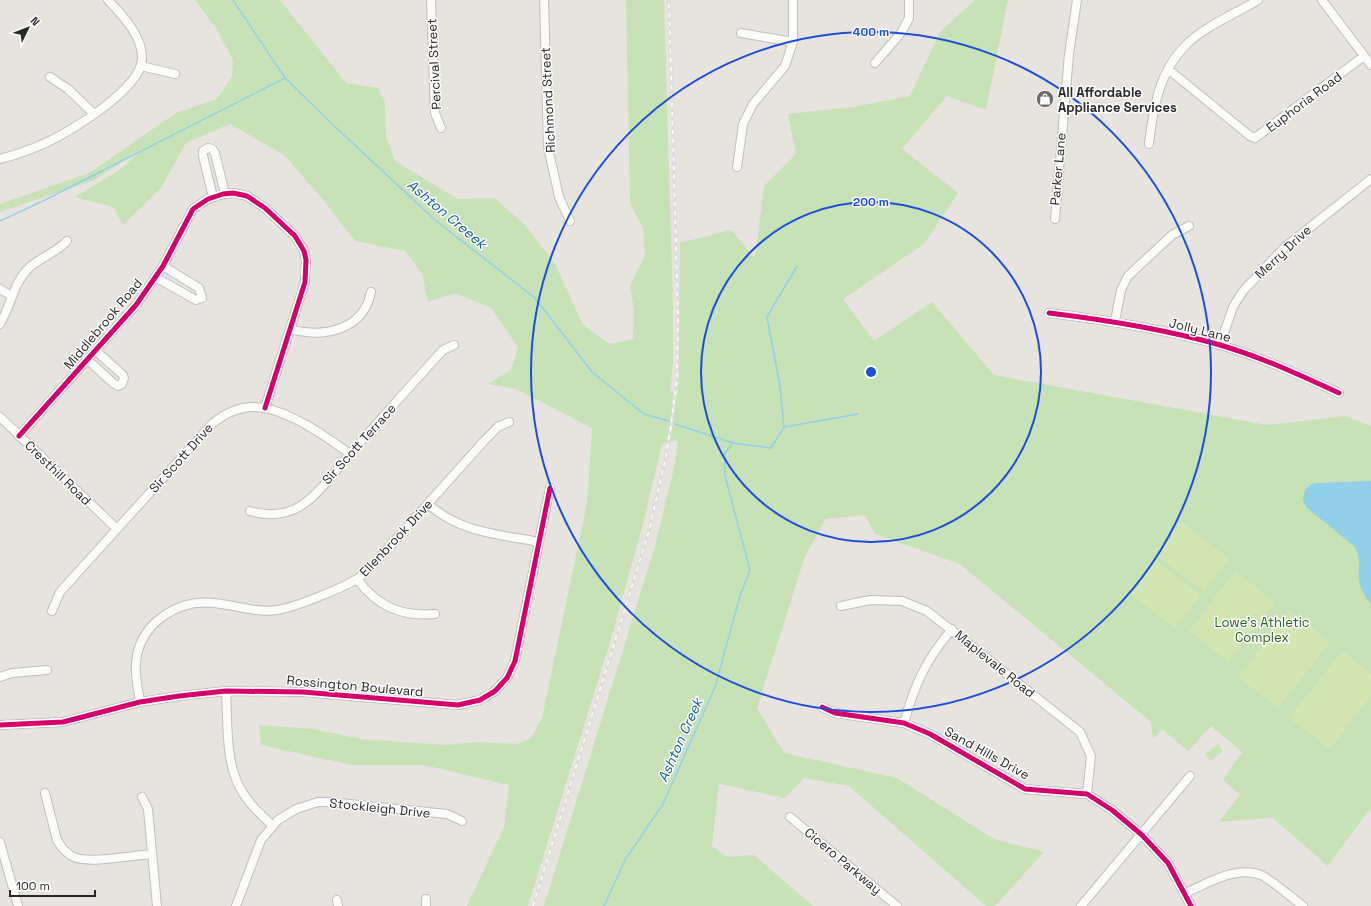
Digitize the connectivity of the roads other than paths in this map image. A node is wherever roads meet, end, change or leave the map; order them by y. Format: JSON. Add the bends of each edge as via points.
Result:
{"nodes":[{"id":1,"x":108,"y":0,"type":"edge"},
{"id":2,"x":431,"y":0,"type":"edge"},
{"id":3,"x":544,"y":0,"type":"edge"},
{"id":4,"x":792,"y":0,"type":"edge"},
{"id":5,"x":909,"y":0,"type":"edge"},
{"id":6,"x":1077,"y":0,"type":"edge"},
{"id":7,"x":1258,"y":0,"type":"edge"},
{"id":8,"x":1322,"y":0,"type":"edge"},
{"id":9,"x":741,"y":33,"type":"dead end"},
{"id":10,"x":793,"y":42,"type":"junction"},
{"id":11,"x":1364,"y":56,"type":"junction"},
{"id":12,"x":875,"y":63,"type":"dead end"},
{"id":13,"x":1371,"y":65,"type":"edge"},
{"id":14,"x":141,"y":66,"type":"junction"},
{"id":15,"x":1168,"y":69,"type":"junction"},
{"id":16,"x":175,"y":74,"type":"dead end"},
{"id":17,"x":50,"y":77,"type":"dead end"},
{"id":18,"x":94,"y":114,"type":"junction"},
{"id":19,"x":441,"y":128,"type":"dead end"},
{"id":20,"x":1149,"y":144,"type":"dead end"},
{"id":21,"x":0,"y":158,"type":"edge"},
{"id":22,"x":737,"y":167,"type":"dead end"},
{"id":23,"x":1371,"y":179,"type":"edge"},
{"id":24,"x":225,"y":194,"type":"junction"},
{"id":25,"x":213,"y":197,"type":"junction"},
{"id":26,"x":1055,"y":219,"type":"dead end"},
{"id":27,"x":570,"y":221,"type":"dead end"},
{"id":28,"x":1189,"y":226,"type":"dead end"},
{"id":29,"x":67,"y":241,"type":"dead end"},
{"id":30,"x":163,"y":266,"type":"junction"},
{"id":31,"x":155,"y":277,"type":"junction"},
{"id":32,"x":0,"y":289,"type":"edge"},
{"id":33,"x":371,"y":292,"type":"dead end"},
{"id":34,"x":12,"y":296,"type":"junction"},
{"id":35,"x":1049,"y":313,"type":"dead end"},
{"id":36,"x":1115,"y":321,"type":"junction"},
{"id":37,"x":0,"y":324,"type":"edge"},
{"id":38,"x":290,"y":329,"type":"junction"},
{"id":39,"x":454,"y":345,"type":"dead end"},
{"id":40,"x":1220,"y":345,"type":"junction"},
{"id":41,"x":96,"y":351,"type":"junction"},
{"id":42,"x":88,"y":360,"type":"junction"},
{"id":43,"x":1339,"y":393,"type":"dead end"},
{"id":44,"x":265,"y":408,"type":"junction"},
{"id":45,"x":0,"y":417,"type":"edge"},
{"id":46,"x":509,"y":422,"type":"dead end"},
{"id":47,"x":19,"y":436,"type":"junction"},
{"id":48,"x":350,"y":454,"type":"junction"},
{"id":49,"x":550,"y":488,"type":"dead end"},
{"id":50,"x":428,"y":504,"type":"junction"},
{"id":51,"x":250,"y":511,"type":"dead end"},
{"id":52,"x":117,"y":528,"type":"junction"},
{"id":53,"x":539,"y":542,"type":"junction"},
{"id":54,"x":357,"y":579,"type":"junction"},
{"id":55,"x":841,"y":606,"type":"dead end"},
{"id":56,"x":52,"y":611,"type":"dead end"},
{"id":57,"x":435,"y":614,"type":"dead end"},
{"id":58,"x":952,"y":629,"type":"junction"},
{"id":59,"x":48,"y":670,"type":"dead end"},
{"id":60,"x":0,"y":677,"type":"edge"},
{"id":61,"x":226,"y":691,"type":"junction"},
{"id":62,"x":140,"y":702,"type":"junction"},
{"id":63,"x":822,"y":707,"type":"dead end"},
{"id":64,"x":904,"y":723,"type":"junction"},
{"id":65,"x":0,"y":725,"type":"edge"},
{"id":66,"x":1190,"y":776,"type":"dead end"},
{"id":67,"x":45,"y":794,"type":"dead end"},
{"id":68,"x":1087,"y":794,"type":"junction"},
{"id":69,"x":142,"y":797,"type":"dead end"},
{"id":70,"x":790,"y":817,"type":"dead end"},
{"id":71,"x":462,"y":821,"type":"dead end"},
{"id":72,"x":272,"y":825,"type":"junction"},
{"id":73,"x":1142,"y":835,"type":"junction"},
{"id":74,"x":0,"y":842,"type":"edge"},
{"id":75,"x":152,"y":854,"type":"junction"},
{"id":76,"x":1185,"y":893,"type":"junction"},
{"id":77,"x":18,"y":906,"type":"edge"},
{"id":78,"x":157,"y":906,"type":"edge"},
{"id":79,"x":236,"y":906,"type":"edge"},
{"id":80,"x":897,"y":906,"type":"edge"},
{"id":81,"x":1081,"y":906,"type":"edge"},
{"id":82,"x":1191,"y":906,"type":"edge"},
{"id":83,"x":1303,"y":906,"type":"edge"}],
"edges":[{"from":1,"to":14,"type":"street","via":[[138,39],[142,52]]},
{"from":2,"to":19,"type":"street","name":"Percival Street","via":[[435,113]]},
{"from":3,"to":27,"type":"street","name":"Richmond Street","via":[[548,147],[558,197]]},
{"from":4,"to":10,"type":"street"},
{"from":5,"to":12,"type":"street","via":[[909,18],[901,33]]},
{"from":6,"to":26,"type":"street","name":"Parker Lane","via":[[1068,61]]},
{"from":7,"to":15,"type":"street","via":[[1192,40]]},
{"from":8,"to":11,"type":"street"},
{"from":9,"to":10,"type":"street"},
{"from":10,"to":22,"type":"street","via":[[785,66],[753,104],[743,124]]},
{"from":11,"to":13,"type":"street"},
{"from":11,"to":15,"type":"street","name":"Euphoria Road","via":[[1255,138]]},
{"from":14,"to":16,"type":"street"},
{"from":14,"to":18,"type":"street","via":[[136,77]]},
{"from":15,"to":20,"type":"street","via":[[1159,88]]},
{"from":17,"to":18,"type":"street","via":[[68,89]]},
{"from":18,"to":21,"type":"street","via":[[43,144]]},
{"from":23,"to":40,"type":"street","name":"Merry Drive","via":[[1284,248],[1243,291],[1233,307]]},
{"from":24,"to":25,"type":"street","name":"Middlebrook Road"},
{"from":24,"to":25,"type":"street","via":[[215,153],[208,148],[202,153]]},
{"from":24,"to":38,"type":"street","name":"Middlebrook Road","via":[[247,196],[265,208],[290,230],[304,251],[306,278]]},
{"from":25,"to":30,"type":"street","name":"Middlebrook Road","via":[[199,204],[188,215]]},
{"from":28,"to":36,"type":"street","via":[[1172,235],[1128,276],[1121,290]]},
{"from":29,"to":34,"type":"street","via":[[56,252],[28,269]]},
{"from":30,"to":31,"type":"street","name":"Middlebrook Road"},
{"from":30,"to":31,"type":"street","via":[[199,288],[202,298],[196,300]]},
{"from":31,"to":41,"type":"street","name":"Middlebrook Road","via":[[136,305]]},
{"from":32,"to":34,"type":"street"},
{"from":33,"to":38,"type":"street","via":[[367,305],[359,314],[337,330],[320,334]]},
{"from":34,"to":37,"type":"street"},
{"from":35,"to":36,"type":"street","name":"Jolly Lane"},
{"from":36,"to":40,"type":"street","name":"Jolly Lane"},
{"from":38,"to":44,"type":"street","name":"Middlebrook Road"},
{"from":39,"to":48,"type":"street","name":"Sir Scott Terrace","via":[[443,350]]},
{"from":40,"to":43,"type":"street","name":"Jolly Lane","via":[[1282,367]]},
{"from":41,"to":42,"type":"street","name":"Middlebrook Road"},
{"from":41,"to":42,"type":"street","via":[[123,375],[122,384],[113,384]]},
{"from":42,"to":47,"type":"street","name":"Middlebrook Road"},
{"from":44,"to":48,"type":"street","name":"Sir Scott Drive","via":[[311,428]]},
{"from":44,"to":52,"type":"street","name":"Sir Scott Drive","via":[[239,409],[227,413],[212,424]]},
{"from":45,"to":47,"type":"street","name":"Cresthill Road"},
{"from":46,"to":50,"type":"street","name":"Ellenbrook Drive","via":[[498,427]]},
{"from":47,"to":52,"type":"street","name":"Cresthill Road"},
{"from":48,"to":51,"type":"street","name":"Sir Scott Terrace","via":[[313,495],[295,509],[268,514]]},
{"from":49,"to":53,"type":"street","name":"Rossington Boulevard"},
{"from":50,"to":53,"type":"street","via":[[446,518],[467,528]]},
{"from":50,"to":54,"type":"street","name":"Ellenbrook Drive"},
{"from":52,"to":56,"type":"street","name":"Sir Scott Drive","via":[[60,593]]},
{"from":53,"to":61,"type":"street","name":"Rossington Boulevard","via":[[515,661],[507,678],[488,696],[472,702],[450,705],[303,692]]},
{"from":54,"to":57,"type":"street","via":[[372,597],[390,609],[411,615]]},
{"from":54,"to":62,"type":"street","name":"Ellenbrook Drive","via":[[277,610],[201,602],[167,613],[149,630],[138,650],[136,672]]},
{"from":55,"to":58,"type":"street","name":"Maplevale Road","via":[[870,600],[902,601],[926,611]]},
{"from":58,"to":64,"type":"street","via":[[924,666]]},
{"from":58,"to":68,"type":"street","name":"Maplevale Road","via":[[1080,732],[1092,756]]},
{"from":59,"to":60,"type":"street","via":[[12,673]]},
{"from":61,"to":62,"type":"street","name":"Rossington Boulevard"},
{"from":61,"to":72,"type":"street","via":[[231,759],[235,778],[246,799]]},
{"from":62,"to":65,"type":"street","name":"Rossington Boulevard","via":[[63,722]]},
{"from":63,"to":64,"type":"street","name":"Sand Hills Drive","via":[[836,712]]},
{"from":64,"to":68,"type":"street","name":"Sand Hills Drive","via":[[930,734],[1025,789]]},
{"from":66,"to":73,"type":"street"},
{"from":67,"to":75,"type":"street","via":[[57,840],[73,857],[89,860]]},
{"from":68,"to":73,"type":"street","name":"Sand Hills Drive","via":[[1112,810]]},
{"from":69,"to":75,"type":"street","via":[[148,809]]},
{"from":70,"to":80,"type":"street","name":"Cicero Parkway"},
{"from":71,"to":72,"type":"street","name":"Stockleigh Drive","via":[[447,814],[324,802],[296,808]]},
{"from":72,"to":79,"type":"street","name":"Stockleigh Drive","via":[[256,851]]},
{"from":73,"to":76,"type":"street","name":"Sand Hills Drive","via":[[1168,863]]},
{"from":73,"to":81,"type":"street"},
{"from":74,"to":77,"type":"street"},
{"from":75,"to":78,"type":"street"},
{"from":76,"to":82,"type":"street","name":"Sand Hills Drive"},
{"from":76,"to":83,"type":"street","via":[[1230,874],[1246,872],[1261,875]]}]}
